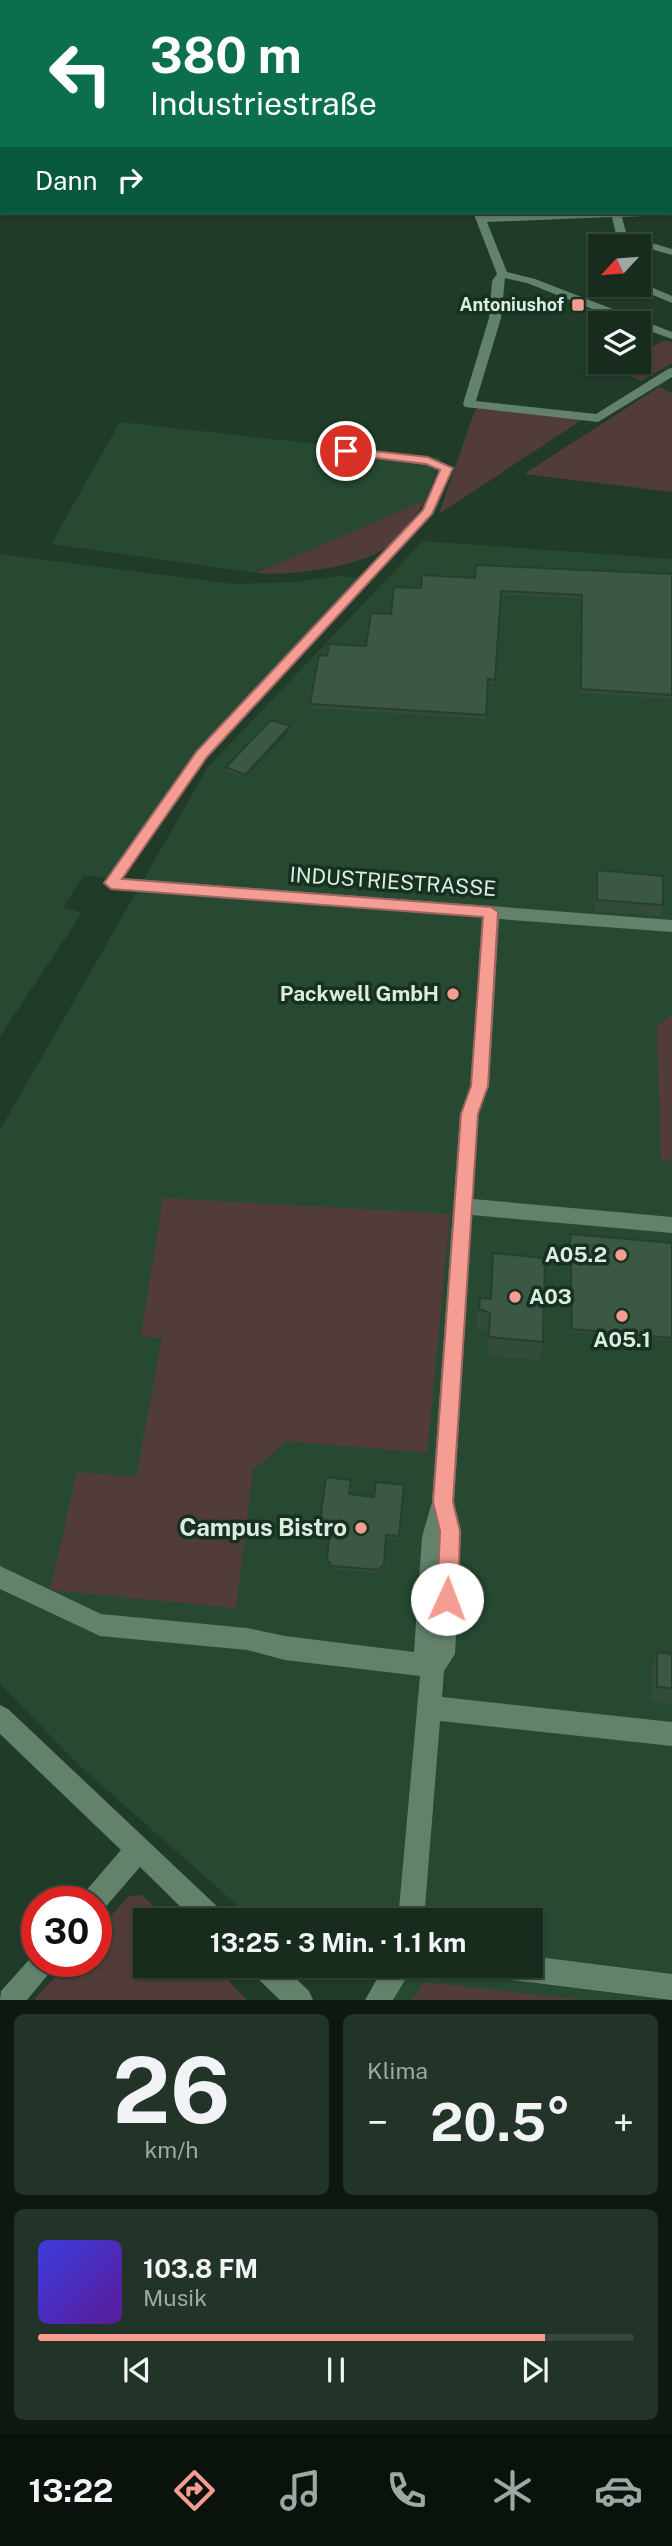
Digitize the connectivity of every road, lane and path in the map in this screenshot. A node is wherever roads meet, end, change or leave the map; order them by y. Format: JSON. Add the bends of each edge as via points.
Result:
{"nodes":[{"id":1,"x":548,"y":214,"type":"edge"},
{"id":2,"x":616,"y":214,"type":"edge"},
{"id":3,"x":480,"y":215,"type":"edge"},
{"id":4,"x":621,"y":234,"type":"edge"},
{"id":5,"x":651,"y":246,"type":"edge"},
{"id":6,"x":672,"y":252,"type":"edge"},
{"id":7,"x":502,"y":274,"type":"junction"},
{"id":8,"x":651,"y":291,"type":"edge"},
{"id":9,"x":672,"y":300,"type":"edge"},
{"id":10,"x":672,"y":336,"type":"edge"},
{"id":11,"x":672,"y":372,"type":"edge"},
{"id":12,"x":346,"y":451,"type":"dead end"},
{"id":13,"x":491,"y":912,"type":"junction"},
{"id":14,"x":672,"y":926,"type":"edge"},
{"id":15,"x":463,"y":1206,"type":"junction"},
{"id":16,"x":672,"y":1225,"type":"edge"},
{"id":17,"x":0,"y":1577,"type":"edge"},
{"id":18,"x":433,"y":1666,"type":"junction"},
{"id":19,"x":430,"y":1708,"type":"junction"},
{"id":20,"x":0,"y":1717,"type":"edge"},
{"id":21,"x":672,"y":1734,"type":"edge"},
{"id":22,"x":138,"y":1850,"type":"junction"},
{"id":23,"x":107,"y":1886,"type":"edge"},
{"id":24,"x":200,"y":1908,"type":"edge"},
{"id":25,"x":412,"y":1908,"type":"edge"},
{"id":26,"x":543,"y":1971,"type":"edge"},
{"id":27,"x":29,"y":1977,"type":"edge"},
{"id":28,"x":276,"y":1978,"type":"edge"},
{"id":29,"x":392,"y":1978,"type":"edge"},
{"id":30,"x":672,"y":1987,"type":"edge"},
{"id":31,"x":10,"y":2000,"type":"edge"},
{"id":32,"x":300,"y":2000,"type":"edge"},
{"id":33,"x":378,"y":2000,"type":"edge"}],
"edges":[{"from":1,"to":3,"type":"street"},
{"from":2,"to":4,"type":"street"},
{"from":3,"to":7,"type":"street"},
{"from":5,"to":6,"type":"street"},
{"from":7,"to":10,"type":"street"},
{"from":7,"to":11,"type":"street","via":[[495,318],[469,404],[598,418]]},
{"from":8,"to":9,"type":"street"},
{"from":12,"to":13,"type":"street","name":"INDUSTRIESTRASSE","via":[[428,461],[447,468],[428,511],[202,754],[111,883]]},
{"from":13,"to":14,"type":"street","name":"INDUSTRIESTRASSE"},
{"from":13,"to":15,"type":"street","via":[[480,1086],[469,1114]]},
{"from":15,"to":16,"type":"street"},
{"from":15,"to":18,"type":"street","via":[[443,1502],[450,1531],[447,1599],[443,1654]]},
{"from":17,"to":18,"type":"street","via":[[100,1625],[247,1639]]},
{"from":18,"to":19,"type":"street"},
{"from":19,"to":21,"type":"street"},
{"from":19,"to":25,"type":"street"},
{"from":20,"to":22,"type":"street"},
{"from":22,"to":23,"type":"street"},
{"from":22,"to":24,"type":"street"},
{"from":26,"to":30,"type":"street"},
{"from":27,"to":31,"type":"street"},
{"from":28,"to":32,"type":"street"},
{"from":29,"to":33,"type":"street"}]}
